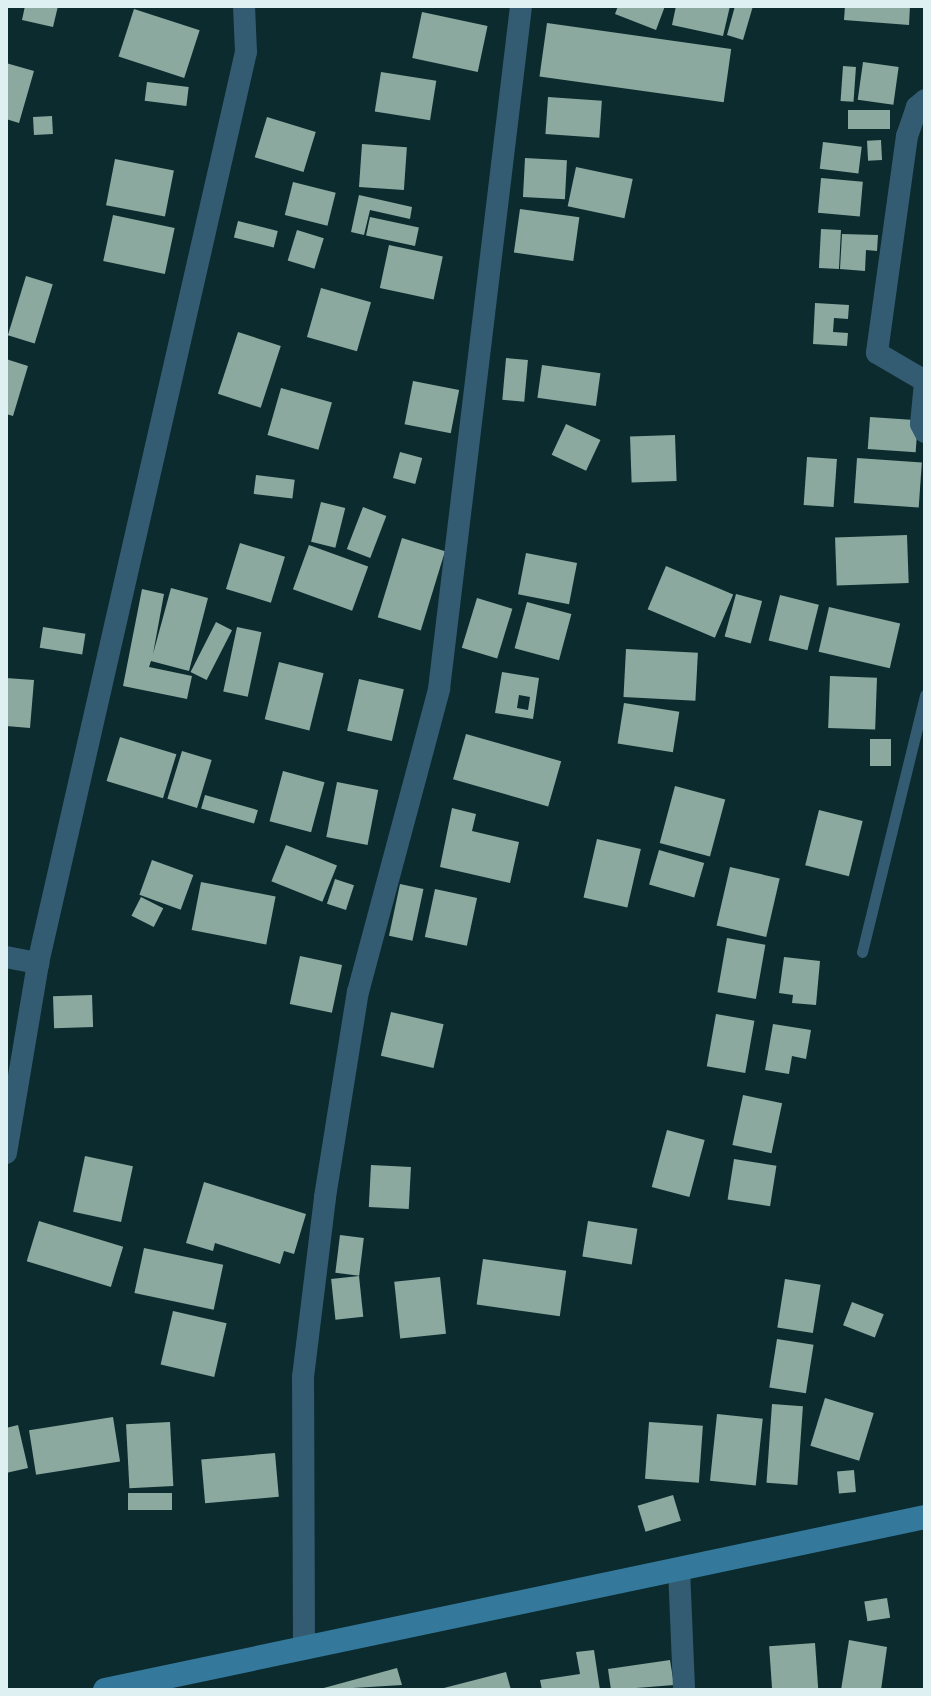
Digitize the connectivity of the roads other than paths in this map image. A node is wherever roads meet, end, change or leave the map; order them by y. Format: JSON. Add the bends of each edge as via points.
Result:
{"nodes":[{"id":1,"x":244,"y":6,"type":"edge"},
{"id":2,"x":521,"y":6,"type":"edge"},
{"id":3,"x":925,"y":100,"type":"edge"},
{"id":4,"x":925,"y":382,"type":"edge"},
{"id":5,"x":925,"y":432,"type":"edge"},
{"id":6,"x":925,"y":695,"type":"edge"},
{"id":7,"x":862,"y":952,"type":"dead end"},
{"id":8,"x":6,"y":957,"type":"edge"},
{"id":9,"x":38,"y":963,"type":"junction"},
{"id":10,"x":6,"y":1153,"type":"edge"},
{"id":11,"x":925,"y":1517,"type":"edge"},
{"id":12,"x":679,"y":1569,"type":"junction"},
{"id":13,"x":304,"y":1648,"type":"junction"},
{"id":14,"x":115,"y":1689,"type":"edge"},
{"id":15,"x":684,"y":1690,"type":"edge"}],
"edges":[{"from":1,"to":9,"type":"street","via":[[246,52]]},
{"from":2,"to":13,"type":"street","via":[[439,689],[358,992],[325,1197],[303,1377]]},
{"from":3,"to":4,"type":"street","via":[[917,107],[907,136],[877,353]]},
{"from":4,"to":5,"type":"street"},
{"from":6,"to":7,"type":"lane"},
{"from":8,"to":9,"type":"street"},
{"from":9,"to":10,"type":"street"},
{"from":11,"to":12,"type":"main road"},
{"from":12,"to":13,"type":"main road"},
{"from":12,"to":15,"type":"street"},
{"from":13,"to":14,"type":"main road"}]}
